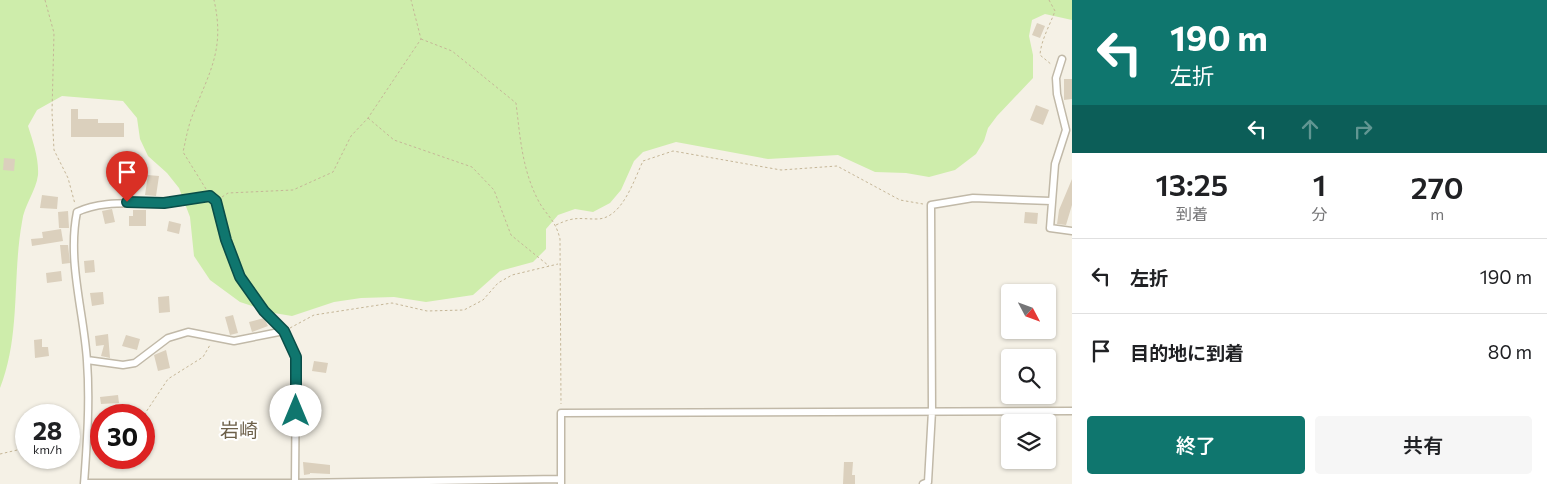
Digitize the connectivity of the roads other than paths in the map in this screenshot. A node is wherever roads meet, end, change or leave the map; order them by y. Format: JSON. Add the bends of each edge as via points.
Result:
{"nodes":[{"id":1,"x":1062,"y":59,"type":"dead end"},
{"id":2,"x":1069,"y":131,"type":"edge"},
{"id":3,"x":1052,"y":201,"type":"junction"},
{"id":4,"x":1072,"y":231,"type":"edge"},
{"id":5,"x":284,"y":331,"type":"junction"},
{"id":6,"x":87,"y":360,"type":"junction"},
{"id":7,"x":932,"y":411,"type":"junction"},
{"id":8,"x":1072,"y":411,"type":"edge"},
{"id":9,"x":561,"y":482,"type":"edge"},
{"id":10,"x":84,"y":484,"type":"edge"},
{"id":11,"x":296,"y":484,"type":"edge"},
{"id":12,"x":923,"y":484,"type":"edge"}],
"edges":[{"from":1,"to":2,"type":"street","via":[[1056,78],[1057,94]]},
{"from":2,"to":3,"type":"street","via":[[1055,164]]},
{"from":3,"to":4,"type":"street","via":[[1050,228]]},
{"from":3,"to":7,"type":"street","via":[[973,198],[931,205]]},
{"from":5,"to":6,"type":"street","via":[[234,341],[188,332],[168,338],[135,362],[124,365]]},
{"from":5,"to":6,"type":"street","via":[[264,311],[240,277],[216,201],[210,196],[164,203],[127,202],[77,212],[74,226],[77,284]]},
{"from":5,"to":11,"type":"street","via":[[296,357]]},
{"from":6,"to":10,"type":"street"},
{"from":7,"to":8,"type":"street"},
{"from":7,"to":9,"type":"street","via":[[561,413]]},
{"from":7,"to":12,"type":"street","via":[[928,482]]},
{"from":9,"to":11,"type":"street"},
{"from":10,"to":11,"type":"street"}]}
